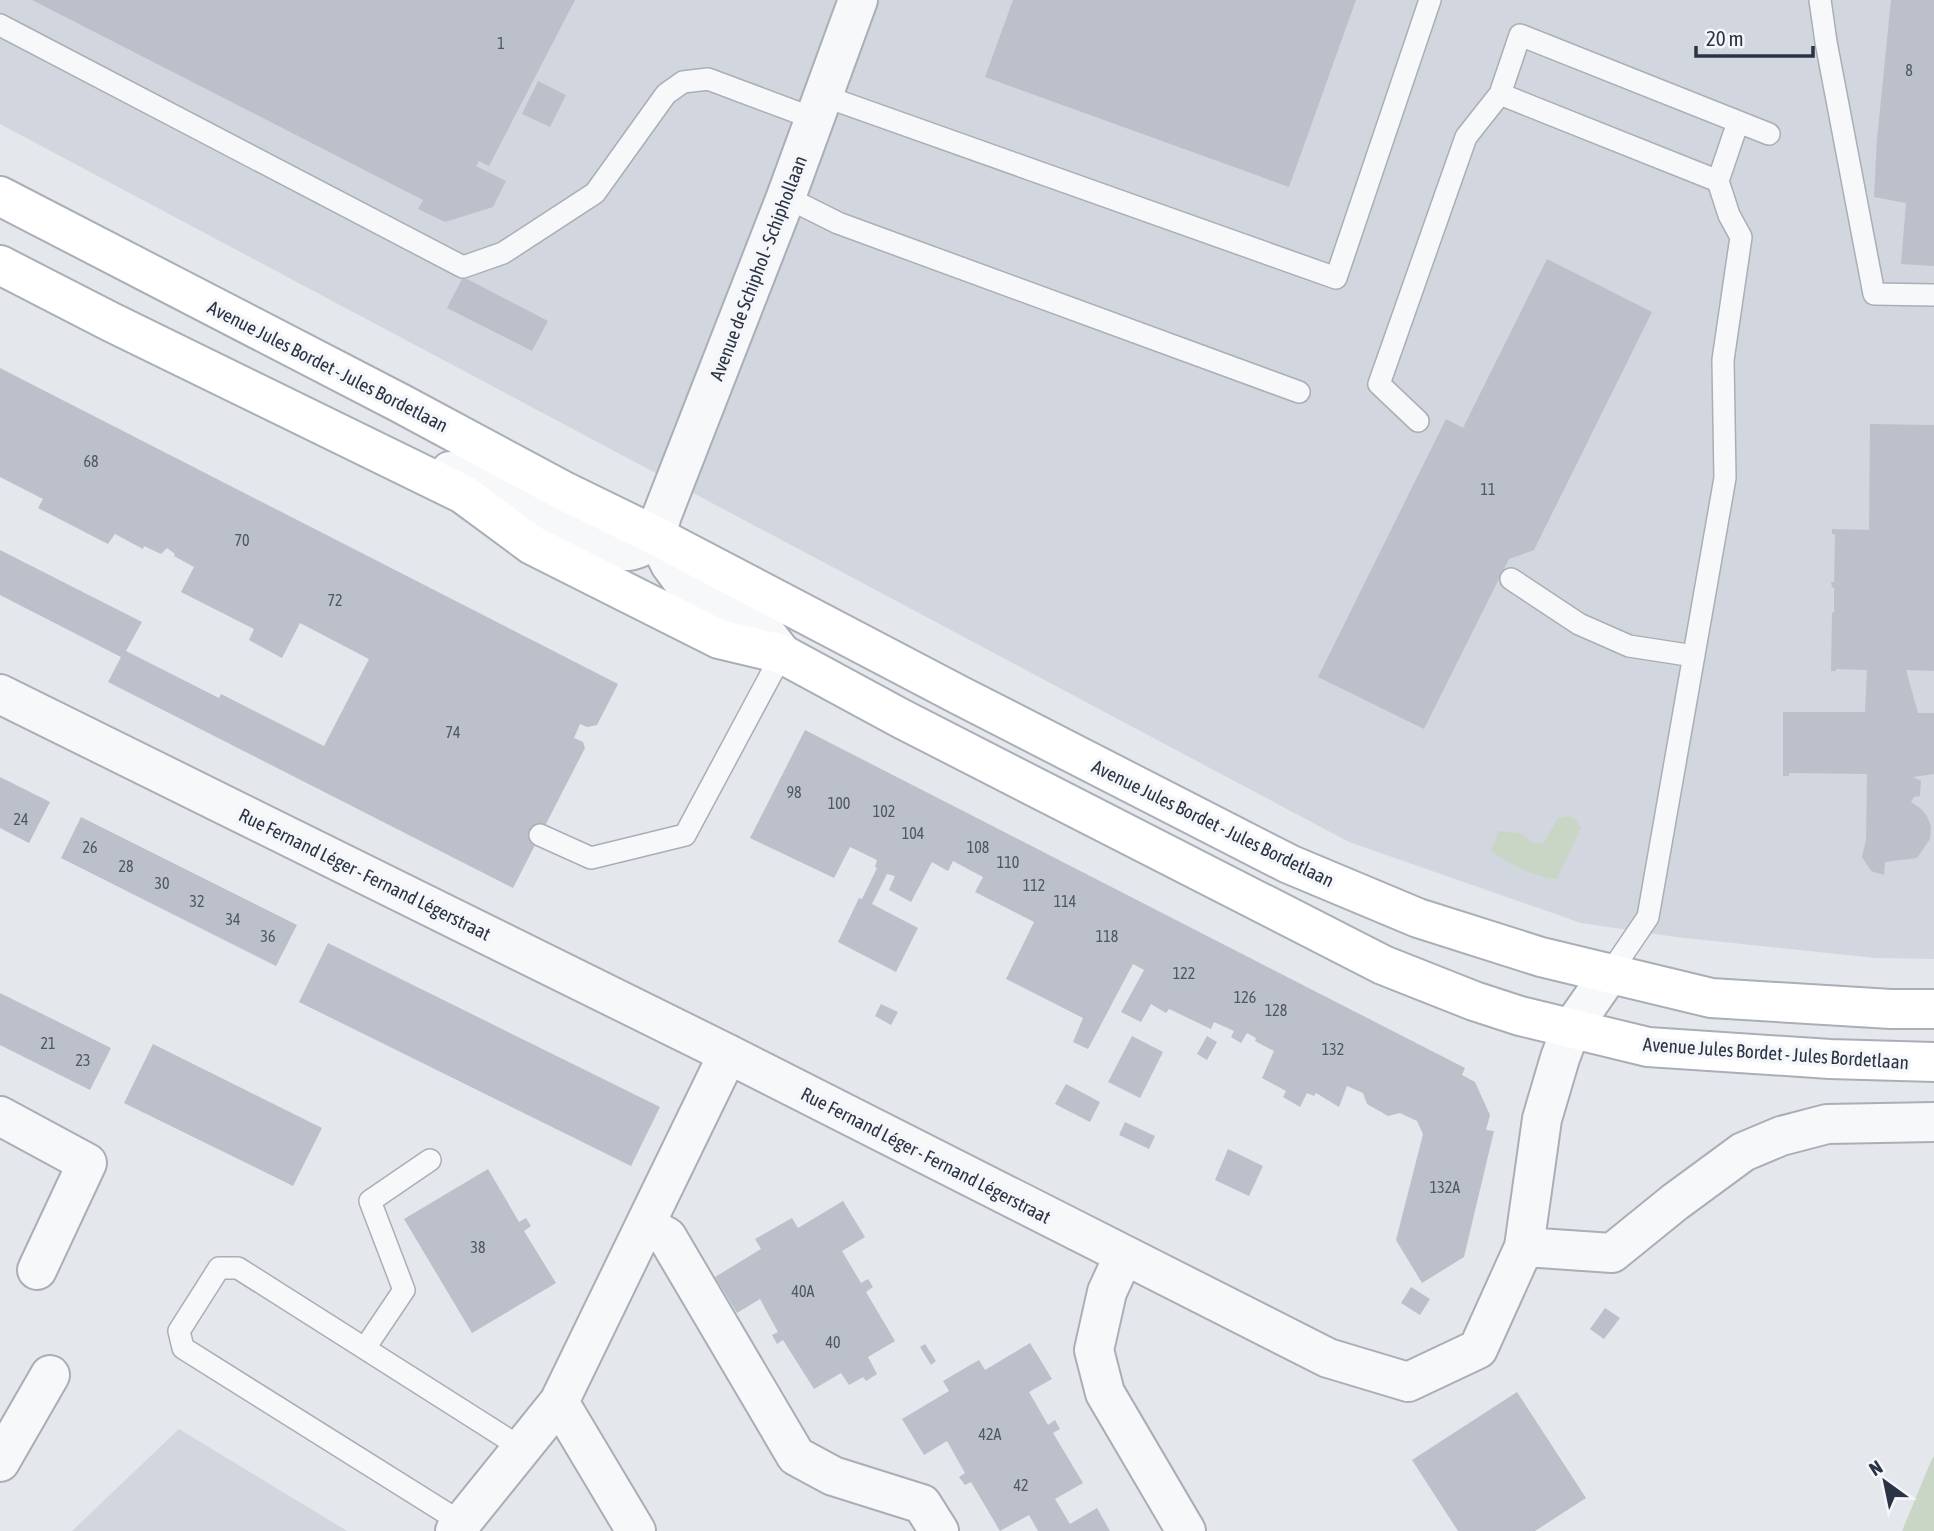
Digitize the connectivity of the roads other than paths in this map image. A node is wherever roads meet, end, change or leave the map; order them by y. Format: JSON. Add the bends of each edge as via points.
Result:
{"nodes":[{"id":1,"x":858,"y":0,"type":"edge"},
{"id":2,"x":1430,"y":0,"type":"edge"},
{"id":3,"x":1820,"y":0,"type":"edge"},
{"id":4,"x":0,"y":25,"type":"edge"},
{"id":5,"x":1500,"y":94,"type":"junction"},
{"id":6,"x":819,"y":108,"type":"junction"},
{"id":7,"x":1738,"y":122,"type":"junction"},
{"id":8,"x":1769,"y":134,"type":"dead end"},
{"id":9,"x":1718,"y":181,"type":"junction"},
{"id":10,"x":0,"y":196,"type":"edge"},
{"id":11,"x":786,"y":197,"type":"junction"},
{"id":12,"x":0,"y":265,"type":"edge"},
{"id":13,"x":1934,"y":295,"type":"edge"},
{"id":14,"x":1299,"y":392,"type":"dead end"},
{"id":15,"x":1418,"y":421,"type":"dead end"},
{"id":16,"x":383,"y":455,"type":"junction"},
{"id":17,"x":656,"y":536,"type":"junction"},
{"id":18,"x":1511,"y":579,"type":"dead end"},
{"id":19,"x":782,"y":654,"type":"junction"},
{"id":20,"x":1694,"y":656,"type":"junction"},
{"id":21,"x":0,"y":694,"type":"edge"},
{"id":22,"x":540,"y":835,"type":"dead end"},
{"id":23,"x":1610,"y":973,"type":"junction"},
{"id":24,"x":1934,"y":1009,"type":"edge"},
{"id":25,"x":1571,"y":1029,"type":"junction"},
{"id":26,"x":729,"y":1054,"type":"junction"},
{"id":27,"x":1934,"y":1062,"type":"edge"},
{"id":28,"x":0,"y":1116,"type":"edge"},
{"id":29,"x":1934,"y":1122,"type":"edge"},
{"id":30,"x":430,"y":1160,"type":"dead end"},
{"id":31,"x":645,"y":1225,"type":"junction"},
{"id":32,"x":1524,"y":1247,"type":"junction"},
{"id":33,"x":1124,"y":1255,"type":"junction"},
{"id":34,"x":37,"y":1270,"type":"dead end"},
{"id":35,"x":365,"y":1348,"type":"junction"},
{"id":36,"x":50,"y":1376,"type":"dead end"},
{"id":37,"x":559,"y":1402,"type":"junction"},
{"id":38,"x":520,"y":1447,"type":"junction"},
{"id":39,"x":0,"y":1462,"type":"edge"},
{"id":40,"x":459,"y":1527,"type":"edge"},
{"id":41,"x":636,"y":1531,"type":"edge"},
{"id":42,"x":939,"y":1531,"type":"edge"},
{"id":43,"x":1186,"y":1531,"type":"edge"}],
"edges":[{"from":1,"to":6,"type":"street","name":"Avenue de Schiphol - Schiphollaan"},
{"from":2,"to":6,"type":"lane","via":[[1336,278]]},
{"from":3,"to":13,"type":"lane","via":[[1874,294]]},
{"from":4,"to":6,"type":"lane","via":[[463,267],[503,253],[596,193],[666,94],[683,82],[708,79]]},
{"from":5,"to":7,"type":"lane","via":[[1520,35]]},
{"from":5,"to":9,"type":"lane"},
{"from":5,"to":15,"type":"lane","via":[[1466,137],[1379,384]]},
{"from":6,"to":11,"type":"street","name":"Avenue de Schiphol - Schiphollaan"},
{"from":7,"to":8,"type":"lane"},
{"from":7,"to":9,"type":"lane"},
{"from":9,"to":20,"type":"lane","via":[[1741,237],[1723,360],[1725,478]]},
{"from":10,"to":17,"type":"main road","name":"Avenue Jules Bordet - Jules Bordetlaan"},
{"from":11,"to":14,"type":"lane","via":[[828,220]]},
{"from":11,"to":17,"type":"street","name":"Avenue de Schiphol - Schiphollaan"},
{"from":12,"to":16,"type":"main road","name":"Avenue Jules Bordet - Jules Bordetlaan"},
{"from":16,"to":17,"type":"street","name":"Avenue Jules Bordet - Jules Bordetlaan","via":[[411,457],[452,472],[606,547],[628,551]]},
{"from":16,"to":19,"type":"main road","name":"Avenue Jules Bordet - Jules Bordetlaan","via":[[463,494],[532,545],[719,639]]},
{"from":17,"to":19,"type":"street","name":"Avenue Jules Bordet - Jules Bordetlaan","via":[[689,590],[768,636]]},
{"from":17,"to":23,"type":"main road","name":"Avenue Jules Bordet - Jules Bordetlaan","via":[[1289,864],[1418,918],[1541,957]]},
{"from":18,"to":20,"type":"lane","via":[[1579,624],[1629,646]]},
{"from":19,"to":22,"type":"lane","via":[[685,835],[591,858]]},
{"from":19,"to":25,"type":"main road","name":"Avenue Jules Bordet - Jules Bordetlaan","via":[[1383,965],[1474,1001]]},
{"from":20,"to":23,"type":"lane","via":[[1648,917]]},
{"from":21,"to":26,"type":"street","name":"Rue Fernand Léger - Fernand Légerstraat"},
{"from":23,"to":24,"type":"main road","name":"Avenue Jules Bordet - Jules Bordetlaan","via":[[1711,998]]},
{"from":23,"to":25,"type":"street","name":"Rue Fernand Léger - Fernand Légerstraat"},
{"from":25,"to":27,"type":"main road","name":"Avenue Jules Bordet - Jules Bordetlaan","via":[[1648,1047]]},
{"from":25,"to":32,"type":"street","name":"Rue Fernand Léger - Fernand Légerstraat","via":[[1542,1119]]},
{"from":26,"to":31,"type":"street"},
{"from":26,"to":33,"type":"street","name":"Rue Fernand Léger - Fernand Légerstraat"},
{"from":28,"to":34,"type":"street","via":[[87,1163]]},
{"from":29,"to":32,"type":"street","via":[[1827,1124],[1781,1136],[1743,1152],[1612,1253]]},
{"from":30,"to":35,"type":"lane","via":[[370,1201],[404,1290]]},
{"from":31,"to":37,"type":"street"},
{"from":31,"to":42,"type":"street","via":[[667,1237],[796,1456],[833,1476],[922,1504]]},
{"from":32,"to":33,"type":"street","name":"Rue Fernand Léger - Fernand Légerstraat","via":[[1478,1349],[1408,1382],[1328,1358]]},
{"from":33,"to":43,"type":"street","via":[[1107,1292],[1094,1350],[1105,1393]]},
{"from":35,"to":38,"type":"lane"},
{"from":35,"to":40,"type":"lane","via":[[238,1268],[219,1268],[179,1331],[183,1348]]},
{"from":36,"to":39,"type":"street"},
{"from":37,"to":38,"type":"street"},
{"from":37,"to":41,"type":"street"},
{"from":38,"to":40,"type":"street"}]}
